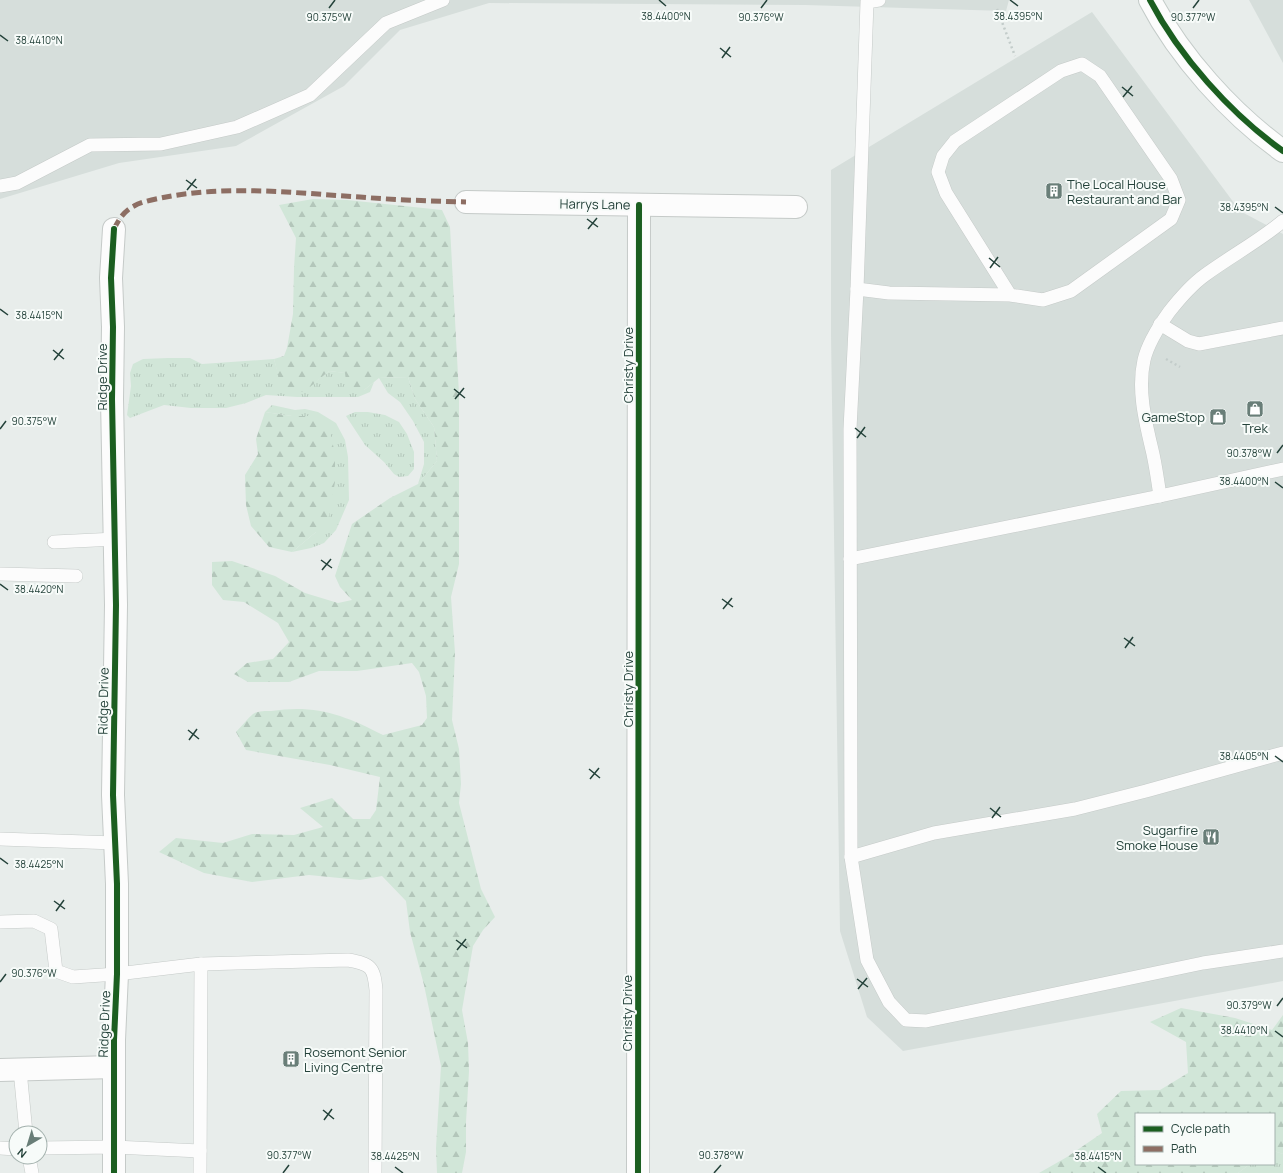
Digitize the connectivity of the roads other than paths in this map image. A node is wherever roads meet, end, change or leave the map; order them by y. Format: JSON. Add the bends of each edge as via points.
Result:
{"nodes":[{"id":1,"x":443,"y":0,"type":"edge"},
{"id":2,"x":1150,"y":0,"type":"edge"},
{"id":3,"x":869,"y":1,"type":"edge"},
{"id":4,"x":1283,"y":151,"type":"edge"},
{"id":5,"x":0,"y":186,"type":"edge"},
{"id":6,"x":466,"y":202,"type":"dead end"},
{"id":7,"x":639,"y":205,"type":"junction"},
{"id":8,"x":796,"y":207,"type":"dead end"},
{"id":9,"x":1283,"y":221,"type":"edge"},
{"id":10,"x":114,"y":228,"type":"dead end"},
{"id":11,"x":857,"y":289,"type":"junction"},
{"id":12,"x":1010,"y":295,"type":"junction"},
{"id":13,"x":1160,"y":324,"type":"junction"},
{"id":14,"x":1283,"y":328,"type":"edge"},
{"id":15,"x":1283,"y":469,"type":"edge"},
{"id":16,"x":1160,"y":496,"type":"junction"},
{"id":17,"x":116,"y":539,"type":"junction"},
{"id":18,"x":54,"y":542,"type":"dead end"},
{"id":19,"x":850,"y":558,"type":"junction"},
{"id":20,"x":0,"y":574,"type":"edge"},
{"id":21,"x":76,"y":576,"type":"dead end"},
{"id":22,"x":1283,"y":753,"type":"edge"},
{"id":23,"x":0,"y":839,"type":"edge"},
{"id":24,"x":115,"y":843,"type":"junction"},
{"id":25,"x":850,"y":857,"type":"junction"},
{"id":26,"x":0,"y":922,"type":"edge"},
{"id":27,"x":1283,"y":951,"type":"edge"},
{"id":28,"x":201,"y":964,"type":"junction"},
{"id":29,"x":117,"y":974,"type":"junction"},
{"id":30,"x":114,"y":1067,"type":"junction"},
{"id":31,"x":10,"y":1070,"type":"edge"},
{"id":32,"x":24,"y":1125,"type":"edge"},
{"id":33,"x":114,"y":1147,"type":"junction"},
{"id":34,"x":48,"y":1148,"type":"edge"},
{"id":35,"x":200,"y":1151,"type":"junction"},
{"id":36,"x":114,"y":1173,"type":"edge"},
{"id":37,"x":200,"y":1173,"type":"edge"},
{"id":38,"x":375,"y":1173,"type":"edge"},
{"id":39,"x":638,"y":1173,"type":"edge"}],
"edges":[{"from":1,"to":5,"type":"lane","via":[[386,23],[310,95],[237,127],[161,144],[90,145],[17,183]]},
{"from":2,"to":4,"type":"street","via":[[1182,50],[1211,86],[1242,118]]},
{"from":3,"to":11,"type":"lane"},
{"from":6,"to":7,"type":"street","name":"Harrys Lane"},
{"from":7,"to":8,"type":"street","name":"Harrys Lane"},
{"from":7,"to":39,"type":"street","name":"Christy Drive"},
{"from":9,"to":13,"type":"lane","via":[[1204,276],[1190,288]]},
{"from":10,"to":17,"type":"street","name":"Ridge Drive","via":[[111,278]]},
{"from":11,"to":12,"type":"lane","via":[[889,293]]},
{"from":11,"to":19,"type":"lane","via":[[850,429]]},
{"from":12,"to":12,"type":"lane","via":[[1043,300],[1071,291],[1170,219],[1179,200],[1171,179],[1100,76],[1082,64],[1061,71],[955,141],[943,156],[938,172],[946,193]]},
{"from":13,"to":14,"type":"lane","via":[[1188,341],[1199,344]]},
{"from":13,"to":16,"type":"lane","via":[[1143,361],[1142,385],[1143,412]]},
{"from":15,"to":16,"type":"lane"},
{"from":16,"to":19,"type":"lane"},
{"from":17,"to":18,"type":"lane"},
{"from":17,"to":24,"type":"street","name":"Ridge Drive","via":[[113,795]]},
{"from":19,"to":25,"type":"lane"},
{"from":20,"to":21,"type":"lane"},
{"from":22,"to":25,"type":"lane","via":[[1082,807],[934,833]]},
{"from":23,"to":24,"type":"lane"},
{"from":24,"to":29,"type":"street","name":"Ridge Drive"},
{"from":25,"to":27,"type":"lane","via":[[867,960],[889,1002],[906,1020],[926,1021],[1203,963]]},
{"from":26,"to":29,"type":"lane","via":[[34,921],[51,929],[56,971],[72,978]]},
{"from":28,"to":29,"type":"lane"},
{"from":28,"to":35,"type":"lane"},
{"from":28,"to":38,"type":"lane","via":[[348,960],[365,963],[374,974],[376,990]]},
{"from":29,"to":30,"type":"street","name":"Ridge Drive"},
{"from":30,"to":31,"type":"street"},
{"from":30,"to":33,"type":"street","name":"Ridge Drive"},
{"from":31,"to":32,"type":"lane"},
{"from":33,"to":34,"type":"lane"},
{"from":33,"to":35,"type":"lane"},
{"from":33,"to":36,"type":"street","name":"Ridge Drive"},
{"from":35,"to":37,"type":"lane"}]}
